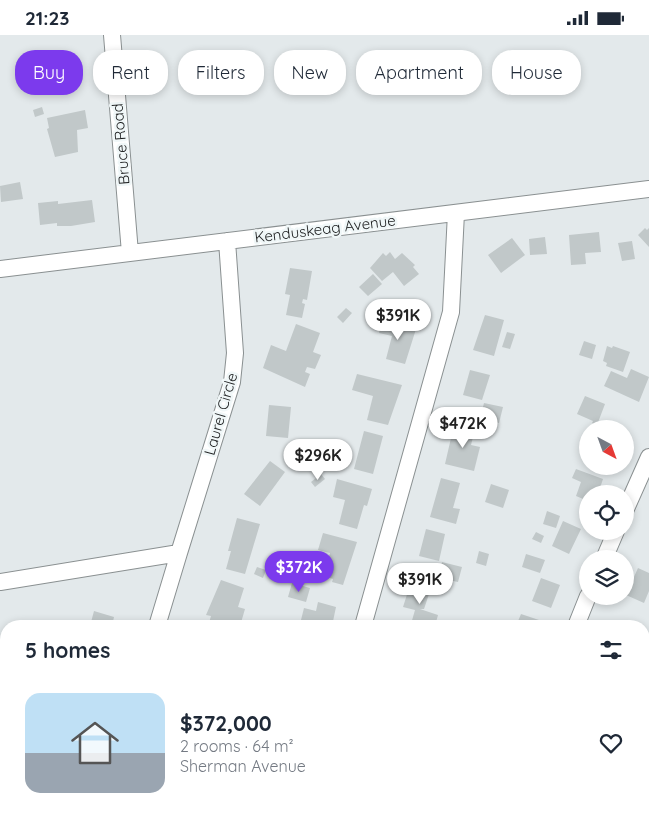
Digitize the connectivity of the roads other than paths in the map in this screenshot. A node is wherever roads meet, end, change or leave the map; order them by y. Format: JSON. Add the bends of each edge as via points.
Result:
{"nodes":[{"id":1,"x":112,"y":35,"type":"edge"},
{"id":2,"x":649,"y":189,"type":"edge"},
{"id":3,"x":456,"y":213,"type":"junction"},
{"id":4,"x":227,"y":241,"type":"junction"},
{"id":5,"x":130,"y":253,"type":"junction"},
{"id":6,"x":0,"y":269,"type":"edge"},
{"id":7,"x":649,"y":457,"type":"edge"},
{"id":8,"x":634,"y":491,"type":"edge"},
{"id":9,"x":179,"y":553,"type":"junction"},
{"id":10,"x":0,"y":582,"type":"edge"},
{"id":11,"x":584,"y":605,"type":"edge"},
{"id":12,"x":159,"y":620,"type":"edge"},
{"id":13,"x":365,"y":620,"type":"edge"},
{"id":14,"x":578,"y":620,"type":"edge"}],
"edges":[{"from":1,"to":5,"type":"street","name":"Bruce Road"},
{"from":2,"to":3,"type":"street","name":"Kenduskeag Avenue"},
{"from":3,"to":4,"type":"street","name":"Kenduskeag Avenue"},
{"from":3,"to":13,"type":"street","via":[[451,312]]},
{"from":4,"to":5,"type":"street","name":"Kenduskeag Avenue"},
{"from":4,"to":9,"type":"street","name":"Laurel Circle","via":[[235,353],[232,381]]},
{"from":5,"to":6,"type":"street","name":"Kenduskeag Avenue"},
{"from":7,"to":8,"type":"street"},
{"from":9,"to":10,"type":"street"},
{"from":9,"to":12,"type":"street","name":"Laurel Circle"},
{"from":11,"to":14,"type":"street"}]}
